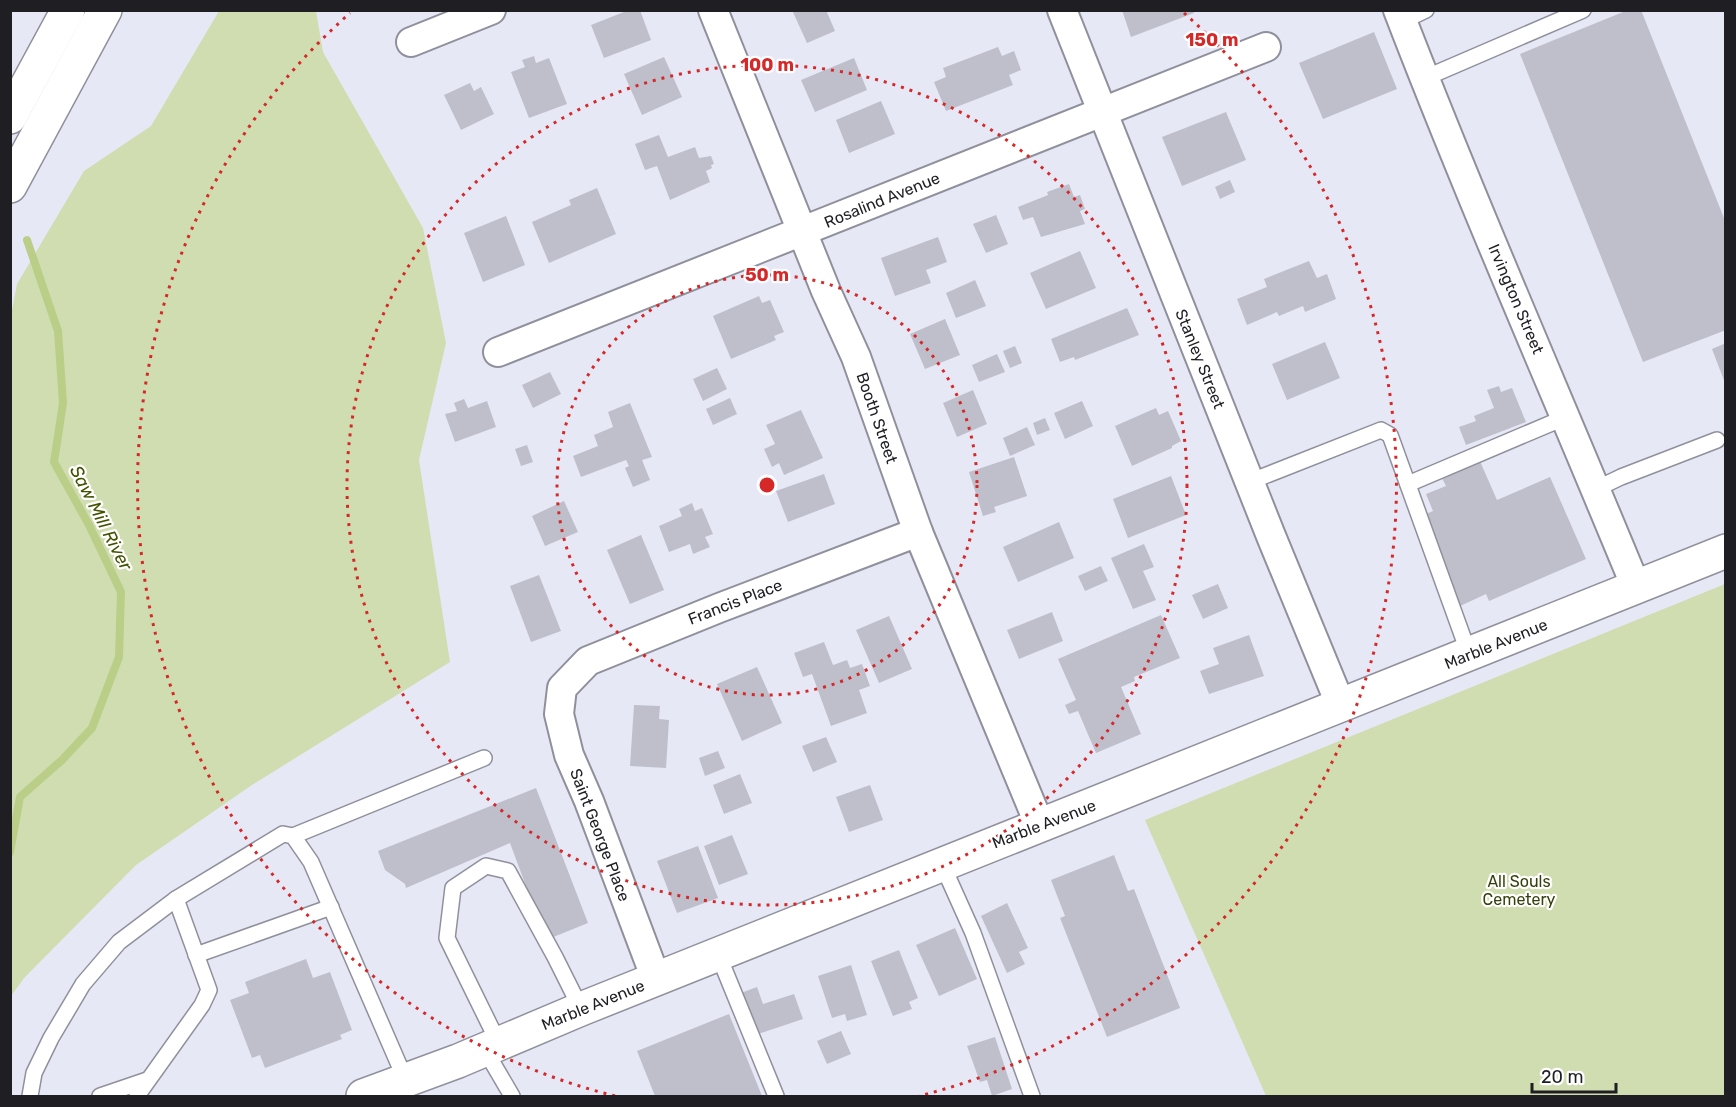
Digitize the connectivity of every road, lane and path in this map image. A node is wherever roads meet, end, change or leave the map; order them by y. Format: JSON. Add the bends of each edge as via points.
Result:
{"nodes":[{"id":1,"x":68,"y":10,"type":"edge"},
{"id":2,"x":105,"y":10,"type":"edge"},
{"id":3,"x":491,"y":10,"type":"edge"},
{"id":4,"x":713,"y":10,"type":"edge"},
{"id":5,"x":1062,"y":10,"type":"edge"},
{"id":6,"x":1583,"y":10,"type":"edge"},
{"id":7,"x":1409,"y":14,"type":"edge"},
{"id":8,"x":411,"y":42,"type":"dead end"},
{"id":9,"x":1266,"y":47,"type":"dead end"},
{"id":10,"x":1425,"y":78,"type":"junction"},
{"id":11,"x":1102,"y":112,"type":"junction"},
{"id":12,"x":10,"y":117,"type":"edge"},
{"id":13,"x":10,"y":186,"type":"edge"},
{"id":14,"x":802,"y":231,"type":"junction"},
{"id":15,"x":498,"y":352,"type":"dead end"},
{"id":16,"x":1566,"y":417,"type":"junction"},
{"id":17,"x":1717,"y":440,"type":"dead end"},
{"id":18,"x":1249,"y":482,"type":"junction"},
{"id":19,"x":1408,"y":484,"type":"junction"},
{"id":20,"x":1596,"y":489,"type":"junction"},
{"id":21,"x":918,"y":532,"type":"junction"},
{"id":22,"x":1725,"y":551,"type":"edge"},
{"id":23,"x":1636,"y":587,"type":"junction"},
{"id":24,"x":1469,"y":654,"type":"junction"},
{"id":25,"x":562,"y":688,"type":"joint"},
{"id":26,"x":1341,"y":706,"type":"junction"},
{"id":27,"x":484,"y":758,"type":"dead end"},
{"id":28,"x":1040,"y":826,"type":"junction"},
{"id":29,"x":293,"y":837,"type":"junction"},
{"id":30,"x":942,"y":864,"type":"junction"},
{"id":31,"x":176,"y":899,"type":"junction"},
{"id":32,"x":331,"y":907,"type":"junction"},
{"id":33,"x":718,"y":954,"type":"junction"},
{"id":34,"x":196,"y":955,"type":"junction"},
{"id":35,"x":656,"y":979,"type":"junction"},
{"id":36,"x":580,"y":1009,"type":"junction"},
{"id":37,"x":492,"y":1047,"type":"junction"},
{"id":38,"x":147,"y":1080,"type":"junction"},
{"id":39,"x":406,"y":1080,"type":"junction"},
{"id":40,"x":30,"y":1096,"type":"edge"},
{"id":41,"x":100,"y":1096,"type":"edge"},
{"id":42,"x":137,"y":1096,"type":"edge"},
{"id":43,"x":363,"y":1096,"type":"edge"},
{"id":44,"x":512,"y":1096,"type":"edge"},
{"id":45,"x":776,"y":1096,"type":"edge"},
{"id":46,"x":1032,"y":1096,"type":"edge"}],
"edges":[{"from":1,"to":12,"type":"main road"},
{"from":2,"to":13,"type":"main road"},
{"from":3,"to":8,"type":"street"},
{"from":4,"to":14,"type":"street","name":"Booth Street"},
{"from":5,"to":11,"type":"street","name":"Stanley Street"},
{"from":6,"to":10,"type":"lane"},
{"from":7,"to":10,"type":"street","name":"Irvington Street"},
{"from":9,"to":11,"type":"street","name":"Rosalind Avenue"},
{"from":10,"to":16,"type":"street","name":"Irvington Street"},
{"from":11,"to":14,"type":"street","name":"Rosalind Avenue"},
{"from":11,"to":18,"type":"street","name":"Stanley Street"},
{"from":14,"to":15,"type":"street","name":"Rosalind Avenue"},
{"from":14,"to":21,"type":"street","name":"Booth Street","via":[[856,357]]},
{"from":16,"to":19,"type":"lane"},
{"from":16,"to":20,"type":"street","name":"Irvington Street"},
{"from":17,"to":20,"type":"lane"},
{"from":18,"to":19,"type":"lane","via":[[1381,430],[1390,435]]},
{"from":18,"to":26,"type":"street","name":"Stanley Street"},
{"from":19,"to":24,"type":"lane"},
{"from":20,"to":23,"type":"street","name":"Irvington Street"},
{"from":21,"to":25,"type":"street","name":"Francis Place","via":[[588,661]]},
{"from":21,"to":28,"type":"street","name":"Booth Street"},
{"from":22,"to":23,"type":"main road","name":"Marble Avenue"},
{"from":23,"to":24,"type":"main road","name":"Marble Avenue"},
{"from":24,"to":26,"type":"main road","name":"Marble Avenue"},
{"from":25,"to":35,"type":"street","name":"Saint George Place","via":[[559,714],[568,755]]},
{"from":26,"to":28,"type":"main road","name":"Marble Avenue"},
{"from":27,"to":29,"type":"lane"},
{"from":28,"to":30,"type":"main road","name":"Marble Avenue"},
{"from":29,"to":31,"type":"lane","via":[[283,834]]},
{"from":29,"to":32,"type":"lane","via":[[311,862]]},
{"from":30,"to":33,"type":"main road","name":"Marble Avenue"},
{"from":30,"to":46,"type":"lane","via":[[973,933]]},
{"from":31,"to":34,"type":"lane"},
{"from":31,"to":40,"type":"lane","via":[[119,942],[83,984],[34,1073]]},
{"from":32,"to":34,"type":"lane"},
{"from":32,"to":39,"type":"lane"},
{"from":33,"to":35,"type":"main road","name":"Marble Avenue"},
{"from":33,"to":45,"type":"lane"},
{"from":34,"to":38,"type":"lane","via":[[209,990]]},
{"from":35,"to":36,"type":"main road","name":"Marble Avenue"},
{"from":36,"to":37,"type":"main road","name":"Marble Avenue"},
{"from":36,"to":37,"type":"lane","via":[[508,871],[486,866],[453,888],[447,938]]},
{"from":37,"to":39,"type":"main road","name":"Marble Avenue"},
{"from":37,"to":44,"type":"lane"},
{"from":38,"to":41,"type":"lane"},
{"from":38,"to":42,"type":"lane"},
{"from":39,"to":43,"type":"main road","name":"Marble Avenue"}]}
